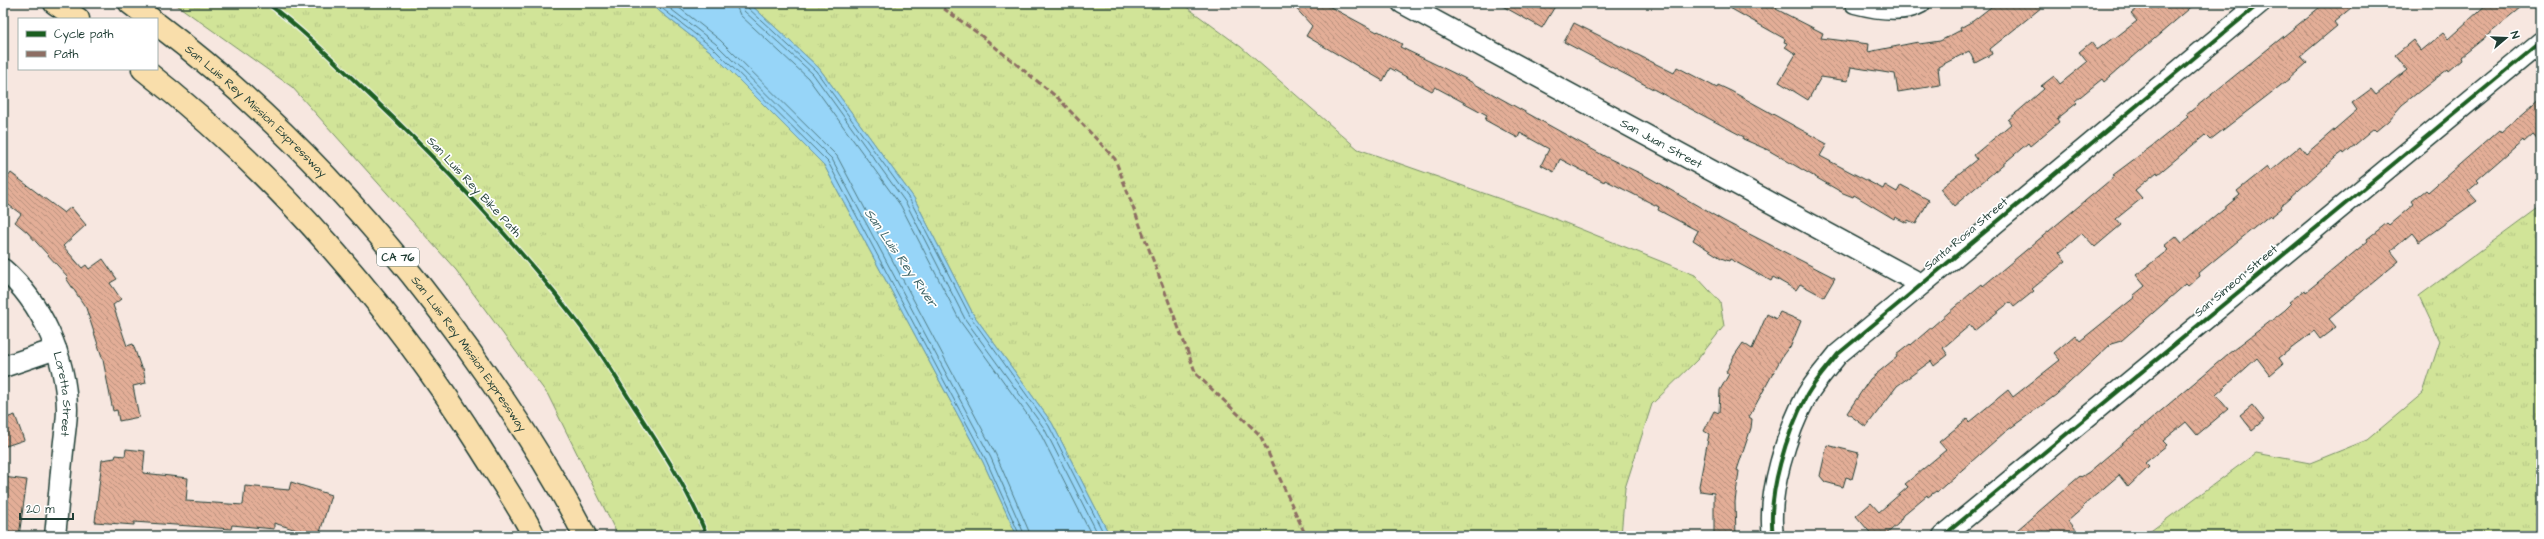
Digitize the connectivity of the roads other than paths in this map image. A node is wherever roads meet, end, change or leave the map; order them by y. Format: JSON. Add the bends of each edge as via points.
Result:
{"nodes":[{"id":1,"x":55,"y":3,"type":"edge"},
{"id":2,"x":130,"y":3,"type":"edge"},
{"id":3,"x":1402,"y":3,"type":"edge"},
{"id":4,"x":1856,"y":3,"type":"edge"},
{"id":5,"x":1920,"y":3,"type":"edge"},
{"id":6,"x":2260,"y":3,"type":"edge"},
{"id":7,"x":77,"y":18,"type":"edge"},
{"id":8,"x":150,"y":18,"type":"edge"},
{"id":9,"x":158,"y":25,"type":"edge"},
{"id":10,"x":2541,"y":42,"type":"edge"},
{"id":11,"x":144,"y":70,"type":"edge"},
{"id":12,"x":3,"y":269,"type":"edge"},
{"id":13,"x":1921,"y":284,"type":"junction"},
{"id":14,"x":56,"y":349,"type":"junction"},
{"id":15,"x":3,"y":367,"type":"edge"},
{"id":16,"x":55,"y":536,"type":"edge"},
{"id":17,"x":534,"y":536,"type":"edge"},
{"id":18,"x":585,"y":536,"type":"edge"},
{"id":19,"x":1773,"y":536,"type":"edge"},
{"id":20,"x":1943,"y":536,"type":"edge"}],
"edges":[{"from":1,"to":7,"type":"highway"},
{"from":2,"to":8,"type":"highway"},
{"from":3,"to":13,"type":"street","name":"San Juan Street"},
{"from":4,"to":5,"type":"street","via":[[1872,7],[1912,7]]},
{"from":6,"to":13,"type":"street","name":"Santa Rosa Street"},
{"from":9,"to":18,"type":"highway","name":"San Luis Rey Mission Expressway","number":"CA 76","via":[[239,91],[292,141],[400,259],[458,333],[521,425]]},
{"from":10,"to":20,"type":"street","name":"San Simeon Street"},
{"from":11,"to":17,"type":"highway","via":[[239,153],[341,257],[445,392]]},
{"from":12,"to":14,"type":"street","name":"Loretta Street","via":[[15,279],[39,311]]},
{"from":13,"to":19,"type":"street","name":"Santa Rosa Street","via":[[1838,354],[1807,395],[1780,462],[1771,525]]},
{"from":14,"to":15,"type":"street"},
{"from":14,"to":16,"type":"street","name":"Loretta Street","via":[[64,378],[67,409]]}]}
